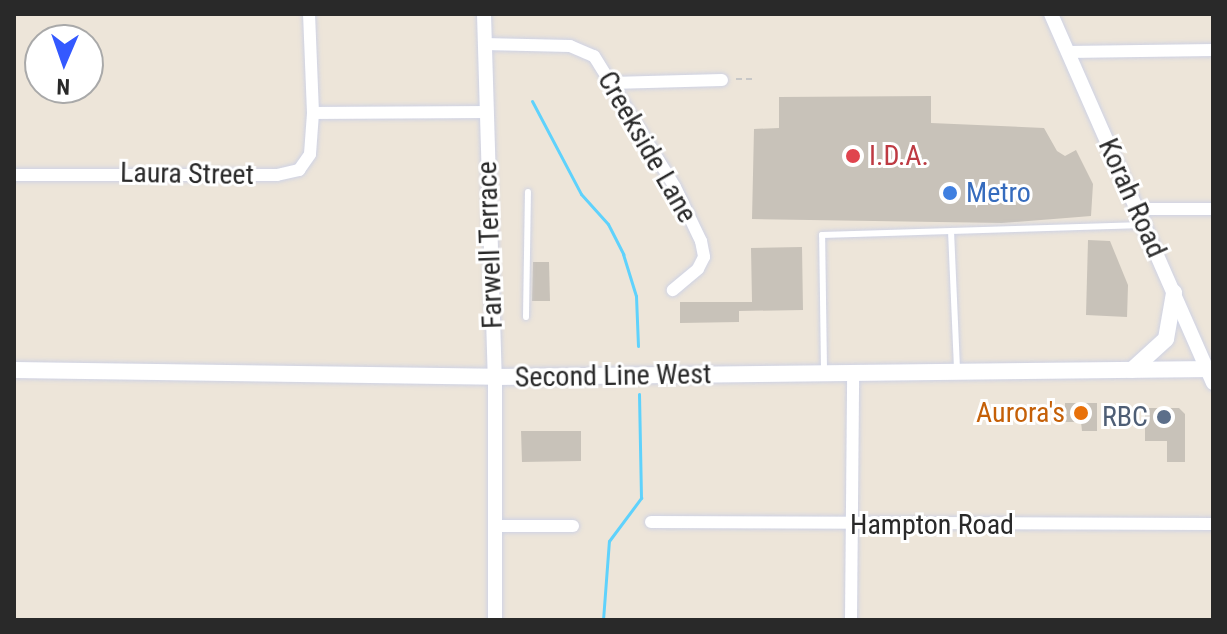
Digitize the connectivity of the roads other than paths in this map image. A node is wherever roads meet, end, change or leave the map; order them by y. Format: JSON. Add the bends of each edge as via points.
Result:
{"nodes":[{"id":1,"x":309,"y":14,"type":"edge"},
{"id":2,"x":484,"y":14,"type":"edge"},
{"id":3,"x":1051,"y":14,"type":"edge"},
{"id":4,"x":484,"y":44,"type":"junction"},
{"id":5,"x":1213,"y":50,"type":"edge"},
{"id":6,"x":1068,"y":52,"type":"junction"},
{"id":7,"x":722,"y":80,"type":"road end"},
{"id":8,"x":611,"y":83,"type":"junction"},
{"id":9,"x":485,"y":112,"type":"junction"},
{"id":10,"x":313,"y":113,"type":"junction"},
{"id":11,"x":14,"y":175,"type":"edge"},
{"id":12,"x":528,"y":192,"type":"dead end"},
{"id":13,"x":1137,"y":209,"type":"junction"},
{"id":14,"x":1213,"y":209,"type":"edge"},
{"id":15,"x":1144,"y":225,"type":"junction"},
{"id":16,"x":951,"y":231,"type":"junction"},
{"id":17,"x":673,"y":290,"type":"dead end"},
{"id":18,"x":1174,"y":293,"type":"junction"},
{"id":19,"x":526,"y":317,"type":"dead end"},
{"id":20,"x":14,"y":370,"type":"edge"},
{"id":21,"x":1132,"y":370,"type":"junction"},
{"id":22,"x":957,"y":372,"type":"junction"},
{"id":23,"x":853,"y":373,"type":"junction"},
{"id":24,"x":824,"y":374,"type":"junction"},
{"id":25,"x":1211,"y":374,"type":"edge"},
{"id":26,"x":495,"y":377,"type":"junction"},
{"id":27,"x":651,"y":522,"type":"dead end"},
{"id":28,"x":1213,"y":524,"type":"edge"},
{"id":29,"x":496,"y":526,"type":"junction"},
{"id":30,"x":573,"y":526,"type":"dead end"},
{"id":31,"x":850,"y":526,"type":"junction"},
{"id":32,"x":495,"y":620,"type":"edge"},
{"id":33,"x":851,"y":620,"type":"edge"}],
"edges":[{"from":1,"to":10,"type":"street","name":"Laura Street"},
{"from":2,"to":4,"type":"street","name":"Farwell Terrace"},
{"from":3,"to":6,"type":"street","name":"Korah Road"},
{"from":4,"to":8,"type":"street","name":"Creekside Lane","via":[[587,51]]},
{"from":4,"to":9,"type":"street","name":"Farwell Terrace"},
{"from":5,"to":6,"type":"street"},
{"from":6,"to":13,"type":"street","name":"Korah Road"},
{"from":7,"to":8,"type":"street"},
{"from":8,"to":17,"type":"street","name":"Creekside Lane","via":[[675,187],[701,241],[704,257],[698,269]]},
{"from":9,"to":10,"type":"street"},
{"from":9,"to":26,"type":"street","name":"Farwell Terrace"},
{"from":10,"to":11,"type":"street","name":"Laura Street","via":[[310,154],[299,170],[277,175]]},
{"from":12,"to":19,"type":"lane"},
{"from":13,"to":14,"type":"street"},
{"from":13,"to":15,"type":"street","name":"Korah Road"},
{"from":15,"to":16,"type":"lane"},
{"from":15,"to":18,"type":"street","name":"Korah Road"},
{"from":16,"to":22,"type":"lane"},
{"from":16,"to":24,"type":"lane","via":[[822,235]]},
{"from":18,"to":21,"type":"main road","via":[[1166,339]]},
{"from":18,"to":25,"type":"street","name":"Korah Road"},
{"from":20,"to":26,"type":"main road","name":"Second Line West"},
{"from":21,"to":22,"type":"main road","name":"Second Line West"},
{"from":21,"to":25,"type":"main road","name":"Second Line West"},
{"from":22,"to":23,"type":"main road","name":"Second Line West"},
{"from":23,"to":24,"type":"main road","name":"Second Line West"},
{"from":23,"to":31,"type":"street"},
{"from":24,"to":26,"type":"main road","name":"Second Line West"},
{"from":26,"to":29,"type":"street","name":"Farwell Terrace"},
{"from":27,"to":31,"type":"street","name":"Hampton Road"},
{"from":28,"to":31,"type":"street","name":"Hampton Road"},
{"from":29,"to":30,"type":"street"},
{"from":29,"to":32,"type":"street","name":"Farwell Terrace"},
{"from":31,"to":33,"type":"street"}]}
